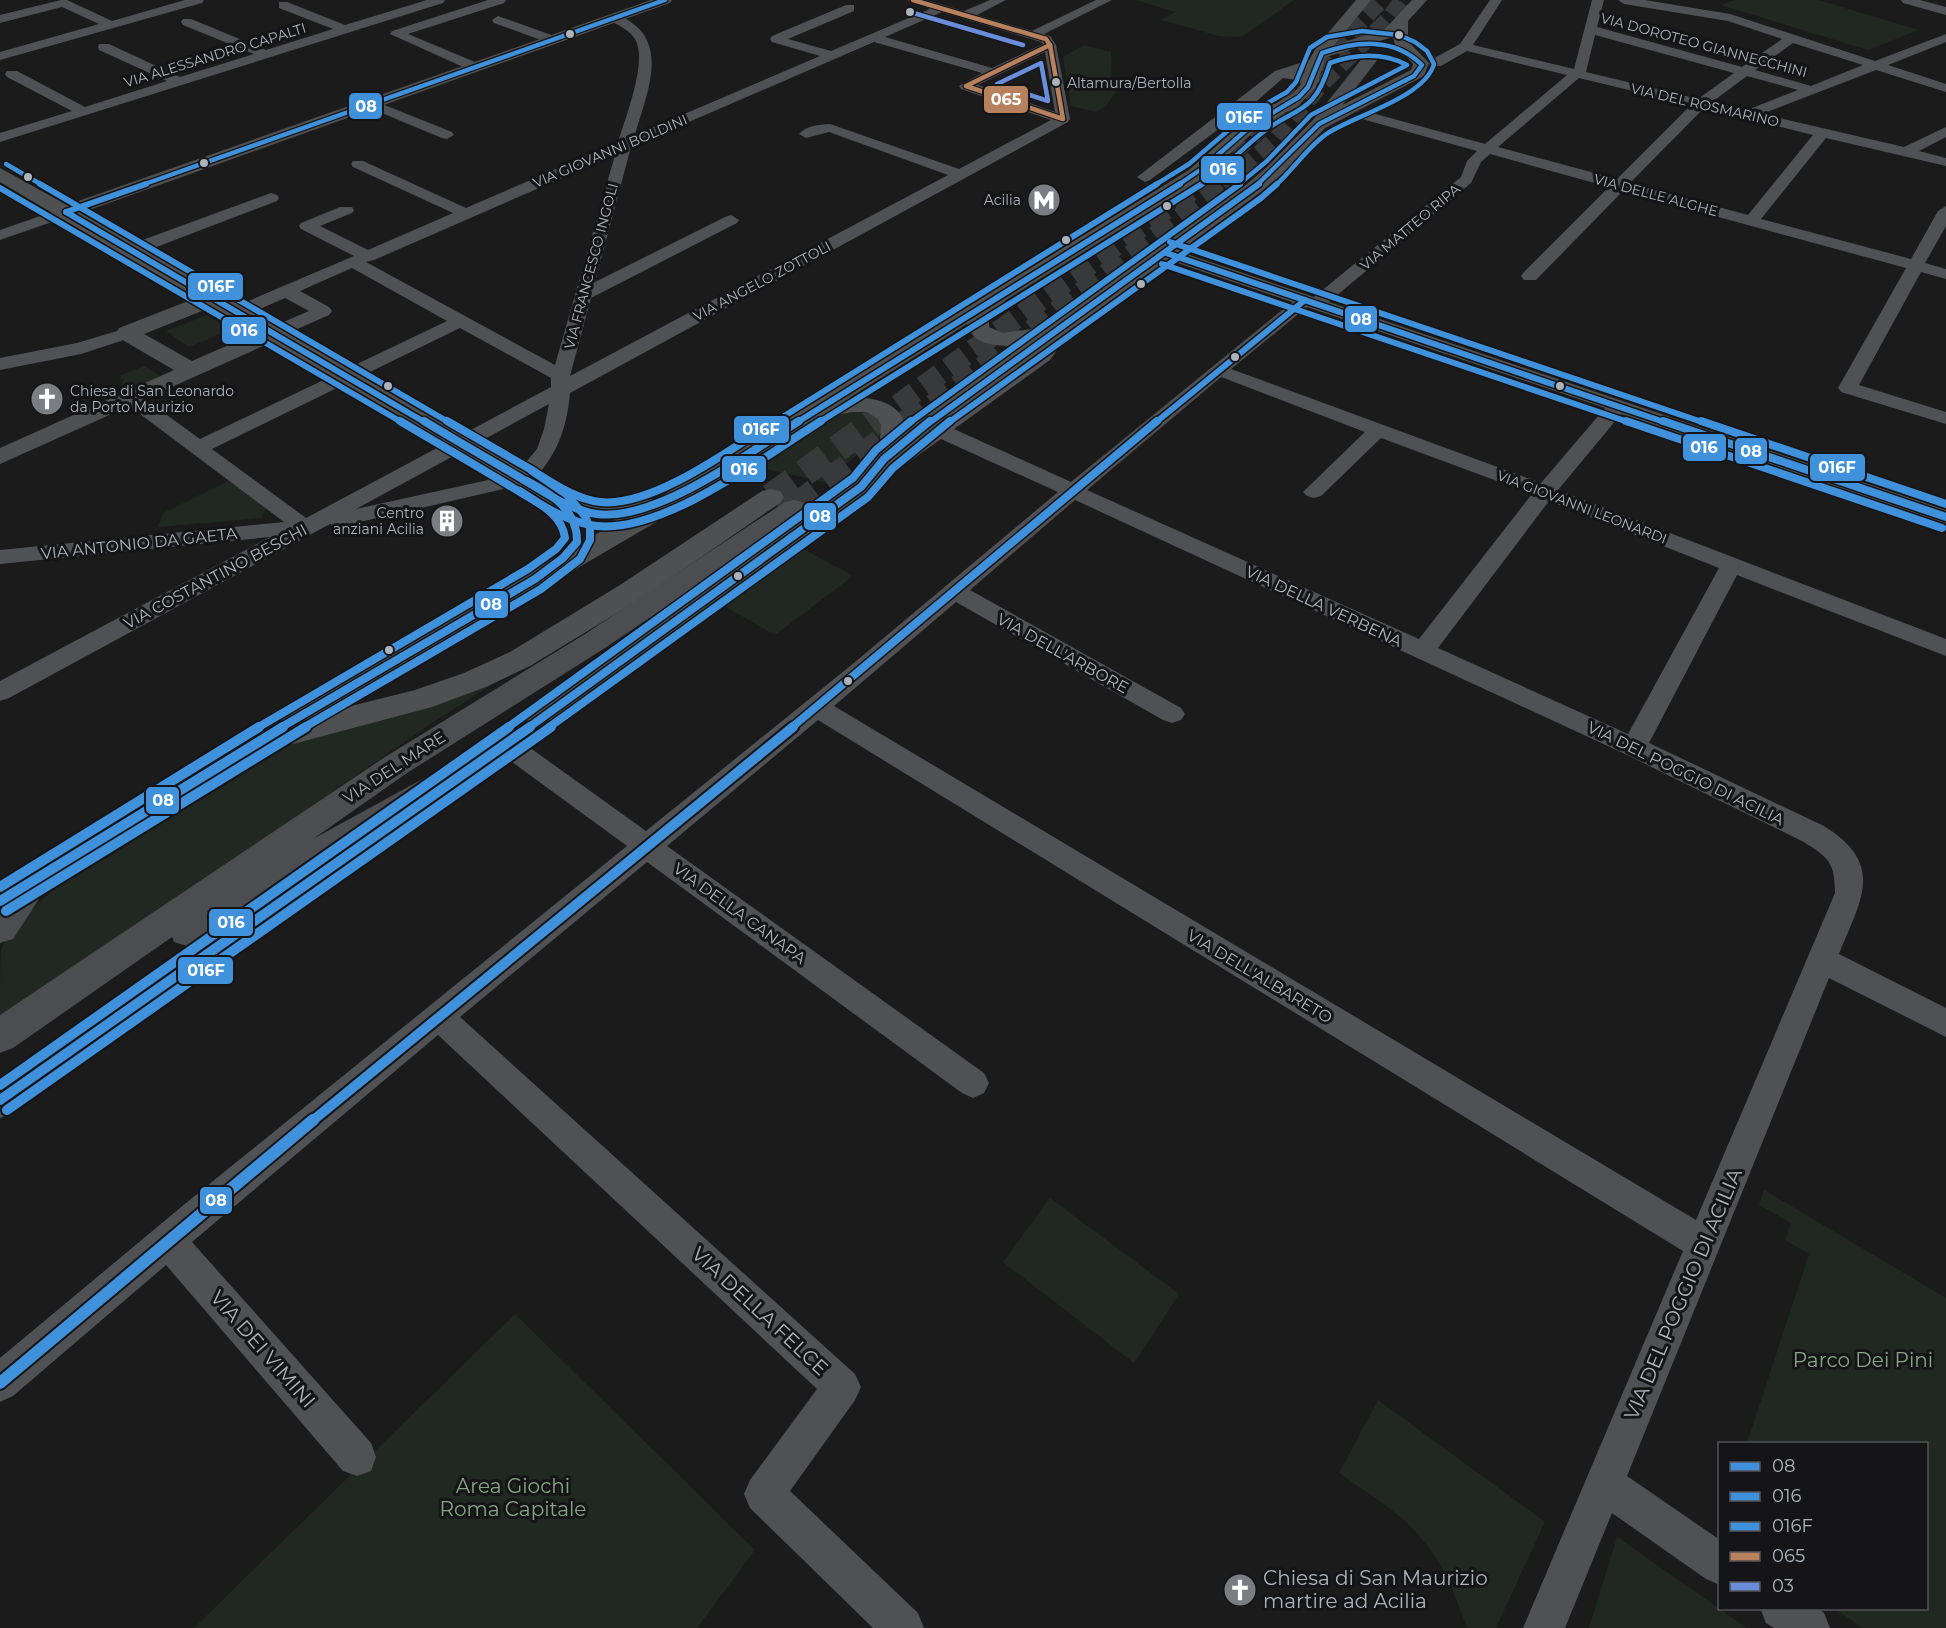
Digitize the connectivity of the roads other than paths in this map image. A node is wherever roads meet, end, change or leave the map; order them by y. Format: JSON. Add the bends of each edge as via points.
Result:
{"nodes":[{"id":1,"x":198,"y":0,"type":"edge"},
{"id":2,"x":439,"y":0,"type":"edge"},
{"id":3,"x":501,"y":0,"type":"edge"},
{"id":4,"x":665,"y":0,"type":"edge"},
{"id":5,"x":1000,"y":0,"type":"edge"},
{"id":6,"x":1106,"y":0,"type":"edge"},
{"id":7,"x":1364,"y":0,"type":"edge"},
{"id":8,"x":1420,"y":0,"type":"edge"},
{"id":9,"x":1496,"y":0,"type":"edge"},
{"id":10,"x":1598,"y":0,"type":"edge"},
{"id":11,"x":1624,"y":0,"type":"edge"},
{"id":12,"x":1698,"y":0,"type":"edge"},
{"id":13,"x":1907,"y":0,"type":"edge"},
{"id":14,"x":908,"y":2,"type":"edge"},
{"id":15,"x":284,"y":6,"type":"dead end"},
{"id":16,"x":850,"y":8,"type":"dead end"},
{"id":17,"x":1675,"y":8,"type":"junction"},
{"id":18,"x":938,"y":10,"type":"junction"},
{"id":19,"x":1946,"y":11,"type":"edge"},
{"id":20,"x":966,"y":15,"type":"junction"},
{"id":21,"x":615,"y":18,"type":"junction"},
{"id":22,"x":0,"y":19,"type":"edge"},
{"id":23,"x":498,"y":20,"type":"dead end"},
{"id":24,"x":187,"y":22,"type":"dead end"},
{"id":25,"x":1401,"y":22,"type":"junction"},
{"id":26,"x":111,"y":25,"type":"junction"},
{"id":27,"x":1589,"y":29,"type":"junction"},
{"id":28,"x":346,"y":30,"type":"junction"},
{"id":29,"x":1035,"y":34,"type":"junction"},
{"id":30,"x":875,"y":38,"type":"junction"},
{"id":31,"x":1791,"y":38,"type":"junction"},
{"id":32,"x":1946,"y":38,"type":"edge"},
{"id":33,"x":553,"y":40,"type":"junction"},
{"id":34,"x":1360,"y":42,"type":"junction"},
{"id":35,"x":1050,"y":45,"type":"junction"},
{"id":36,"x":104,"y":47,"type":"dead end"},
{"id":37,"x":1465,"y":47,"type":"junction"},
{"id":38,"x":267,"y":55,"type":"junction"},
{"id":39,"x":1414,"y":55,"type":"junction"},
{"id":40,"x":0,"y":56,"type":"edge"},
{"id":41,"x":833,"y":56,"type":"junction"},
{"id":42,"x":1370,"y":58,"type":"dead end"},
{"id":43,"x":1436,"y":63,"type":"dead end"},
{"id":44,"x":1317,"y":65,"type":"junction"},
{"id":45,"x":1876,"y":65,"type":"junction"},
{"id":46,"x":476,"y":67,"type":"junction"},
{"id":47,"x":1745,"y":71,"type":"junction"},
{"id":48,"x":992,"y":72,"type":"junction"},
{"id":49,"x":12,"y":74,"type":"dead end"},
{"id":50,"x":1576,"y":74,"type":"junction"},
{"id":51,"x":179,"y":82,"type":"junction"},
{"id":52,"x":1946,"y":88,"type":"edge"},
{"id":53,"x":1812,"y":90,"type":"junction"},
{"id":54,"x":1701,"y":103,"type":"junction"},
{"id":55,"x":372,"y":104,"type":"junction"},
{"id":56,"x":85,"y":112,"type":"junction"},
{"id":57,"x":1747,"y":115,"type":"junction"},
{"id":58,"x":1367,"y":116,"type":"dead end"},
{"id":59,"x":1063,"y":119,"type":"junction"},
{"id":60,"x":1319,"y":124,"type":"junction"},
{"id":61,"x":1946,"y":131,"type":"edge"},
{"id":62,"x":1822,"y":133,"type":"junction"},
{"id":63,"x":806,"y":134,"type":"dead end"},
{"id":64,"x":447,"y":135,"type":"dead end"},
{"id":65,"x":0,"y":138,"type":"edge"},
{"id":66,"x":624,"y":145,"type":"junction"},
{"id":67,"x":1488,"y":148,"type":"junction"},
{"id":68,"x":1906,"y":152,"type":"junction"},
{"id":69,"x":1946,"y":162,"type":"edge"},
{"id":70,"x":358,"y":164,"type":"dead end"},
{"id":71,"x":0,"y":174,"type":"edge"},
{"id":72,"x":959,"y":174,"type":"junction"},
{"id":73,"x":1145,"y":177,"type":"dead end"},
{"id":74,"x":1619,"y":185,"type":"junction"},
{"id":75,"x":271,"y":198,"type":"dead end"},
{"id":76,"x":346,"y":210,"type":"dead end"},
{"id":77,"x":1946,"y":211,"type":"edge"},
{"id":78,"x":66,"y":212,"type":"junction"},
{"id":79,"x":465,"y":213,"type":"junction"},
{"id":80,"x":731,"y":220,"type":"dead end"},
{"id":81,"x":1751,"y":221,"type":"junction"},
{"id":82,"x":0,"y":235,"type":"edge"},
{"id":83,"x":132,"y":250,"type":"junction"},
{"id":84,"x":1166,"y":253,"type":"junction"},
{"id":85,"x":360,"y":259,"type":"junction"},
{"id":86,"x":1914,"y":266,"type":"junction"},
{"id":87,"x":1946,"y":274,"type":"edge"},
{"id":88,"x":1530,"y":276,"type":"dead end"},
{"id":89,"x":286,"y":291,"type":"junction"},
{"id":90,"x":1002,"y":294,"type":"junction"},
{"id":91,"x":584,"y":295,"type":"junction"},
{"id":92,"x":214,"y":298,"type":"junction"},
{"id":93,"x":1311,"y":302,"type":"junction"},
{"id":94,"x":238,"y":312,"type":"junction"},
{"id":95,"x":459,"y":322,"type":"junction"},
{"id":96,"x":1051,"y":332,"type":"junction"},
{"id":97,"x":127,"y":333,"type":"junction"},
{"id":98,"x":273,"y":333,"type":"junction"},
{"id":99,"x":0,"y":364,"type":"edge"},
{"id":100,"x":191,"y":369,"type":"junction"},
{"id":101,"x":1218,"y":370,"type":"junction"},
{"id":102,"x":347,"y":375,"type":"junction"},
{"id":103,"x":561,"y":383,"type":"junction"},
{"id":104,"x":131,"y":398,"type":"junction"},
{"id":105,"x":1617,"y":406,"type":"junction"},
{"id":106,"x":1946,"y":418,"type":"edge"},
{"id":107,"x":793,"y":425,"type":"junction"},
{"id":108,"x":1378,"y":430,"type":"junction"},
{"id":109,"x":941,"y":431,"type":"junction"},
{"id":110,"x":456,"y":439,"type":"junction"},
{"id":111,"x":200,"y":447,"type":"junction"},
{"id":112,"x":0,"y":457,"type":"edge"},
{"id":113,"x":884,"y":459,"type":"junction"},
{"id":114,"x":709,"y":477,"type":"junction"},
{"id":115,"x":523,"y":478,"type":"junction"},
{"id":116,"x":861,"y":487,"type":"junction"},
{"id":117,"x":1073,"y":491,"type":"junction"},
{"id":118,"x":1314,"y":492,"type":"dead end"},
{"id":119,"x":1545,"y":492,"type":"junction"},
{"id":120,"x":555,"y":498,"type":"junction"},
{"id":121,"x":1946,"y":517,"type":"edge"},
{"id":122,"x":300,"y":522,"type":"junction"},
{"id":123,"x":0,"y":557,"type":"edge"},
{"id":124,"x":1731,"y":566,"type":"junction"},
{"id":125,"x":535,"y":579,"type":"junction"},
{"id":126,"x":954,"y":591,"type":"junction"},
{"id":127,"x":1946,"y":648,"type":"edge"},
{"id":128,"x":1423,"y":651,"type":"junction"},
{"id":129,"x":0,"y":692,"type":"edge"},
{"id":130,"x":816,"y":707,"type":"junction"},
{"id":131,"x":1172,"y":714,"type":"dead end"},
{"id":132,"x":255,"y":743,"type":"junction"},
{"id":133,"x":506,"y":744,"type":"junction"},
{"id":134,"x":1634,"y":747,"type":"junction"},
{"id":135,"x":470,"y":768,"type":"junction"},
{"id":136,"x":648,"y":845,"type":"junction"},
{"id":137,"x":35,"y":879,"type":"junction"},
{"id":138,"x":0,"y":902,"type":"edge"},
{"id":139,"x":0,"y":928,"type":"edge"},
{"id":140,"x":1821,"y":959,"type":"junction"},
{"id":141,"x":438,"y":1016,"type":"junction"},
{"id":142,"x":1946,"y":1023,"type":"edge"},
{"id":143,"x":0,"y":1036,"type":"edge"},
{"id":144,"x":0,"y":1042,"type":"edge"},
{"id":145,"x":973,"y":1083,"type":"dead end"},
{"id":146,"x":0,"y":1100,"type":"edge"},
{"id":147,"x":168,"y":1241,"type":"junction"},
{"id":148,"x":1704,"y":1245,"type":"junction"},
{"id":149,"x":0,"y":1383,"type":"edge"},
{"id":150,"x":357,"y":1457,"type":"dead end"},
{"id":151,"x":1604,"y":1484,"type":"junction"},
{"id":152,"x":1718,"y":1564,"type":"edge"},
{"id":153,"x":1784,"y":1610,"type":"edge"},
{"id":154,"x":903,"y":1628,"type":"edge"},
{"id":155,"x":1544,"y":1628,"type":"edge"},
{"id":156,"x":1809,"y":1628,"type":"edge"}],
"edges":[{"from":1,"to":26,"type":"street"},
{"from":2,"to":28,"type":"street","name":"VIA ALESSANDRO CAPALTI"},
{"from":3,"to":46,"type":"street","via":[[396,34]]},
{"from":4,"to":21,"type":"main road"},
{"from":5,"to":20,"type":"street"},
{"from":6,"to":29,"type":"street"},
{"from":7,"to":44,"type":"main road","via":[[1338,30]]},
{"from":8,"to":25,"type":"main road"},
{"from":9,"to":37,"type":"street"},
{"from":10,"to":27,"type":"street"},
{"from":11,"to":17,"type":"street"},
{"from":12,"to":17,"type":"street"},
{"from":13,"to":19,"type":"street"},
{"from":14,"to":18,"type":"street"},
{"from":15,"to":28,"type":"street"},
{"from":16,"to":41,"type":"street","via":[[776,39]]},
{"from":17,"to":31,"type":"street","via":[[1730,18]]},
{"from":18,"to":20,"type":"street"},
{"from":18,"to":30,"type":"street","name":"VIA GIOVANNI BOLDINI"},
{"from":18,"to":35,"type":"street"},
{"from":20,"to":29,"type":"street"},
{"from":21,"to":33,"type":"main road"},
{"from":21,"to":66,"type":"street","name":"VIA FRANCESCO INGOLI","via":[[639,33],[647,50]]},
{"from":22,"to":26,"type":"street","via":[[63,3]]},
{"from":23,"to":33,"type":"street"},
{"from":24,"to":38,"type":"street"},
{"from":25,"to":34,"type":"main road","via":[[1386,34]]},
{"from":25,"to":39,"type":"main road","via":[[1400,42]]},
{"from":26,"to":40,"type":"street"},
{"from":27,"to":47,"type":"street","name":"VIA DOROTEO GIANNECCHINI"},
{"from":27,"to":50,"type":"street","via":[[1580,71]]},
{"from":28,"to":38,"type":"street","name":"VIA ALESSANDRO CAPALTI"},
{"from":29,"to":35,"type":"street"},
{"from":30,"to":41,"type":"street","name":"VIA GIOVANNI BOLDINI"},
{"from":30,"to":48,"type":"street"},
{"from":31,"to":45,"type":"street"},
{"from":31,"to":47,"type":"street"},
{"from":32,"to":45,"type":"street"},
{"from":33,"to":46,"type":"main road"},
{"from":34,"to":39,"type":"main road","via":[[1394,47]]},
{"from":34,"to":44,"type":"main road"},
{"from":35,"to":48,"type":"street"},
{"from":35,"to":59,"type":"street"},
{"from":36,"to":51,"type":"street"},
{"from":37,"to":43,"type":"street"},
{"from":37,"to":50,"type":"street","name":"VIA DEL ROSMARINO"},
{"from":38,"to":51,"type":"street","name":"VIA ALESSANDRO CAPALTI"},
{"from":39,"to":60,"type":"main road","via":[[1422,65],[1414,76]]},
{"from":41,"to":66,"type":"street","name":"VIA GIOVANNI BOLDINI"},
{"from":42,"to":60,"type":"main road"},
{"from":44,"to":73,"type":"street","via":[[1280,74]]},
{"from":44,"to":90,"type":"main road","via":[[1300,97],[1252,125],[1196,174]]},
{"from":45,"to":52,"type":"street"},
{"from":45,"to":53,"type":"street"},
{"from":46,"to":55,"type":"main road"},
{"from":47,"to":53,"type":"street","name":"VIA DOROTEO GIANNECCHINI"},
{"from":47,"to":54,"type":"street"},
{"from":48,"to":59,"type":"street","via":[[966,86]]},
{"from":49,"to":56,"type":"street"},
{"from":50,"to":54,"type":"street","name":"VIA DEL ROSMARINO"},
{"from":50,"to":67,"type":"street","name":"VIA MATTEO RIPA"},
{"from":51,"to":56,"type":"street","name":"VIA ALESSANDRO CAPALTI"},
{"from":53,"to":57,"type":"street"},
{"from":54,"to":57,"type":"street","name":"VIA DEL ROSMARINO"},
{"from":54,"to":74,"type":"street"},
{"from":55,"to":64,"type":"street"},
{"from":55,"to":78,"type":"main road"},
{"from":56,"to":65,"type":"street","name":"VIA ALESSANDRO CAPALTI"},
{"from":57,"to":62,"type":"street","name":"VIA DEL ROSMARINO"},
{"from":58,"to":67,"type":"street","name":"VIA DELLE ALGHE"},
{"from":59,"to":72,"type":"street","name":"VIA ANGELO ZOTTOLI"},
{"from":60,"to":84,"type":"main road","via":[[1261,183]]},
{"from":61,"to":68,"type":"street"},
{"from":62,"to":68,"type":"street","name":"VIA DEL ROSMARINO"},
{"from":62,"to":81,"type":"street"},
{"from":63,"to":72,"type":"street","via":[[830,128]]},
{"from":66,"to":79,"type":"street","name":"VIA GIOVANNI BOLDINI"},
{"from":66,"to":91,"type":"street","name":"VIA FRANCESCO INGOLI"},
{"from":67,"to":74,"type":"street","name":"VIA DELLE ALGHE"},
{"from":67,"to":93,"type":"street","name":"VIA MATTEO RIPA","via":[[1472,163],[1466,180]]},
{"from":68,"to":69,"type":"street","name":"VIA DEL ROSMARINO"},
{"from":70,"to":79,"type":"street"},
{"from":71,"to":78,"type":"main road"},
{"from":72,"to":103,"type":"street","name":"VIA ANGELO ZOTTOLI"},
{"from":74,"to":81,"type":"street","name":"VIA DELLE ALGHE"},
{"from":74,"to":88,"type":"street"},
{"from":75,"to":83,"type":"street"},
{"from":76,"to":85,"type":"street","via":[[307,226]]},
{"from":77,"to":86,"type":"street"},
{"from":78,"to":82,"type":"street"},
{"from":78,"to":83,"type":"main road"},
{"from":79,"to":85,"type":"street","name":"VIA GIOVANNI BOLDINI"},
{"from":80,"to":91,"type":"street"},
{"from":81,"to":86,"type":"street","name":"VIA DELLE ALGHE"},
{"from":83,"to":92,"type":"main road"},
{"from":84,"to":93,"type":"street"},
{"from":84,"to":96,"type":"main road"},
{"from":85,"to":89,"type":"street","name":"VIA GIOVANNI BOLDINI"},
{"from":85,"to":95,"type":"street"},
{"from":86,"to":87,"type":"street","name":"VIA DELLE ALGHE"},
{"from":86,"to":106,"type":"street","via":[[1848,388]]},
{"from":89,"to":94,"type":"street","name":"VIA GIOVANNI BOLDINI"},
{"from":89,"to":98,"type":"street","via":[[323,311]]},
{"from":90,"to":96,"type":"main road","via":[[980,313],[978,325],[982,332],[1009,340]]},
{"from":90,"to":107,"type":"main road"},
{"from":91,"to":103,"type":"street","name":"VIA FRANCESCO INGOLI"},
{"from":92,"to":94,"type":"main road"},
{"from":92,"to":97,"type":"main road"},
{"from":93,"to":101,"type":"street","name":"VIA MATTEO RIPA"},
{"from":93,"to":105,"type":"street"},
{"from":94,"to":98,"type":"main road"},
{"from":95,"to":102,"type":"street"},
{"from":95,"to":103,"type":"street"},
{"from":96,"to":109,"type":"street","via":[[1050,347],[1043,356]]},
{"from":96,"to":113,"type":"main road"},
{"from":97,"to":99,"type":"street","via":[[81,348]]},
{"from":97,"to":100,"type":"main road"},
{"from":98,"to":100,"type":"main road"},
{"from":98,"to":102,"type":"main road"},
{"from":100,"to":104,"type":"main road"},
{"from":101,"to":108,"type":"street","name":"VIA GIOVANNI LEONARDI"},
{"from":101,"to":117,"type":"street","name":"VIA MATTEO RIPA"},
{"from":102,"to":110,"type":"main road"},
{"from":102,"to":111,"type":"street"},
{"from":103,"to":110,"type":"street","name":"VIA ANGELO ZOTTOLI"},
{"from":103,"to":115,"type":"street","name":"VIA FRANCESCO INGOLI","via":[[550,444],[539,463]]},
{"from":104,"to":111,"type":"street"},
{"from":104,"to":112,"type":"main road"},
{"from":105,"to":119,"type":"street","name":"VIA DELLA VERBENA"},
{"from":105,"to":121,"type":"street"},
{"from":107,"to":113,"type":"main road","via":[[836,407],[872,406],[889,415],[895,427]]},
{"from":107,"to":114,"type":"main road"},
{"from":108,"to":118,"type":"street"},
{"from":108,"to":119,"type":"street","name":"VIA GIOVANNI LEONARDI"},
{"from":109,"to":116,"type":"street"},
{"from":109,"to":117,"type":"street","name":"VIA DELLA VERBENA"},
{"from":110,"to":115,"type":"main road"},
{"from":110,"to":122,"type":"street","name":"VIA COSTANTINO BESCHI"},
{"from":111,"to":122,"type":"street"},
{"from":113,"to":116,"type":"main road"},
{"from":114,"to":120,"type":"main road","via":[[621,514],[593,512]]},
{"from":114,"to":125,"type":"main road"},
{"from":115,"to":120,"type":"main road"},
{"from":115,"to":122,"type":"street","name":"VIA ANTONIO DA GAETA","via":[[454,495]]},
{"from":116,"to":133,"type":"main road"},
{"from":117,"to":126,"type":"street","name":"VIA MATTEO RIPA"},
{"from":117,"to":128,"type":"street","name":"VIA DELLA VERBENA"},
{"from":119,"to":124,"type":"street","name":"VIA GIOVANNI LEONARDI"},
{"from":119,"to":128,"type":"street","name":"VIA DELLA VERBENA"},
{"from":120,"to":125,"type":"main road","via":[[574,523],[577,541]]},
{"from":122,"to":123,"type":"street","name":"VIA ANTONIO DA GAETA"},
{"from":122,"to":129,"type":"street","name":"VIA COSTANTINO BESCHI"},
{"from":124,"to":127,"type":"street","name":"VIA GIOVANNI LEONARDI"},
{"from":124,"to":134,"type":"street"},
{"from":125,"to":132,"type":"main road"},
{"from":126,"to":130,"type":"street","name":"VIA MATTEO RIPA"},
{"from":126,"to":131,"type":"street","name":"VIA DELL'ARBORE"},
{"from":128,"to":134,"type":"street","name":"VIA DEL POGGIO DI ACILIA"},
{"from":130,"to":136,"type":"street","name":"VIA MATTEO RIPA"},
{"from":130,"to":148,"type":"street","name":"VIA DELL'ALBARETO"},
{"from":132,"to":137,"type":"main road"},
{"from":132,"to":143,"type":"main road","name":"VIA DEL MARE","via":[[421,699],[506,666],[783,503],[604,635],[387,771]]},
{"from":133,"to":135,"type":"main road"},
{"from":133,"to":136,"type":"street","name":"VIA DELLA CANAPA"},
{"from":134,"to":140,"type":"street","name":"VIA DEL POGGIO DI ACILIA","via":[[1814,834],[1837,849],[1850,870],[1849,893]]},
{"from":135,"to":144,"type":"main road","via":[[319,852]]},
{"from":135,"to":146,"type":"main road"},
{"from":136,"to":141,"type":"street","name":"VIA MATTEO RIPA"},
{"from":136,"to":145,"type":"street","name":"VIA DELLA CANAPA"},
{"from":137,"to":138,"type":"main road"},
{"from":137,"to":139,"type":"main road"},
{"from":140,"to":142,"type":"street"},
{"from":140,"to":148,"type":"street","name":"VIA DEL POGGIO DI ACILIA"},
{"from":141,"to":147,"type":"street","name":"VIA MATTEO RIPA"},
{"from":141,"to":154,"type":"street","name":"VIA DELLA FELCE","via":[[842,1387],[764,1494]]},
{"from":147,"to":149,"type":"street","name":"VIA MATTEO RIPA"},
{"from":147,"to":150,"type":"street","name":"VIA DEI VIMINI"},
{"from":148,"to":151,"type":"street","name":"VIA DEL POGGIO DI ACILIA"},
{"from":151,"to":152,"type":"street"},
{"from":151,"to":155,"type":"street","name":"VIA DEL POGGIO DI ACILIA"},
{"from":153,"to":156,"type":"street"}]}
